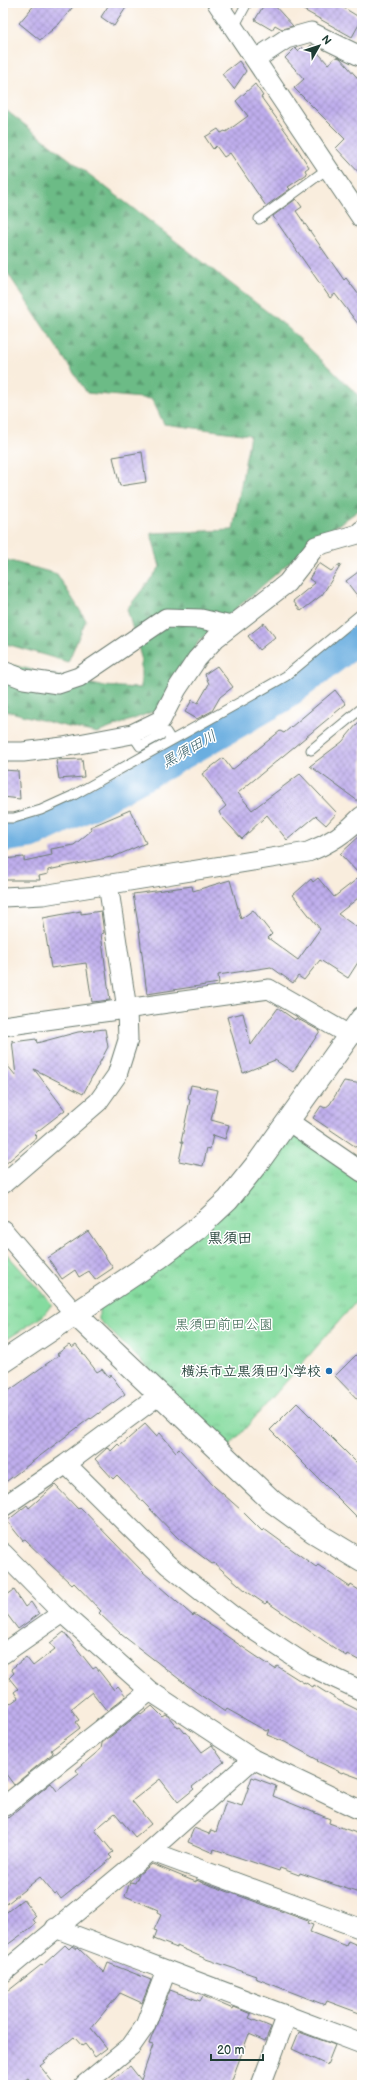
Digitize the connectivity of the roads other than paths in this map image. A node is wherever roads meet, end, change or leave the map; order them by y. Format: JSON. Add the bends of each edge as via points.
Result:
{"nodes":[{"id":1,"x":217,"y":3,"type":"edge"},
{"id":2,"x":247,"y":3,"type":"edge"},
{"id":3,"x":234,"y":27,"type":"junction"},
{"id":4,"x":362,"y":57,"type":"edge"},
{"id":5,"x":256,"y":59,"type":"junction"},
{"id":6,"x":327,"y":169,"type":"junction"},
{"id":7,"x":259,"y":219,"type":"dead end"},
{"id":8,"x":362,"y":219,"type":"edge"},
{"id":9,"x":362,"y":530,"type":"edge"},
{"id":10,"x":362,"y":613,"type":"edge"},
{"id":11,"x":231,"y":626,"type":"junction"},
{"id":12,"x":3,"y":671,"type":"edge"},
{"id":13,"x":362,"y":708,"type":"edge"},
{"id":14,"x":132,"y":734,"type":"junction"},
{"id":15,"x":171,"y":740,"type":"junction"},
{"id":16,"x":311,"y":750,"type":"dead end"},
{"id":17,"x":3,"y":752,"type":"edge"},
{"id":18,"x":362,"y":816,"type":"edge"},
{"id":19,"x":3,"y":818,"type":"edge"},
{"id":20,"x":108,"y":884,"type":"junction"},
{"id":21,"x":3,"y":897,"type":"edge"},
{"id":22,"x":127,"y":1009,"type":"junction"},
{"id":23,"x":3,"y":1026,"type":"edge"},
{"id":24,"x":355,"y":1026,"type":"edge"},
{"id":25,"x":288,"y":1121,"type":"junction"},
{"id":26,"x":362,"y":1172,"type":"edge"},
{"id":27,"x":3,"y":1184,"type":"edge"},
{"id":28,"x":3,"y":1230,"type":"edge"},
{"id":29,"x":75,"y":1314,"type":"junction"},
{"id":30,"x":3,"y":1362,"type":"edge"},
{"id":31,"x":159,"y":1396,"type":"junction"},
{"id":32,"x":66,"y":1464,"type":"junction"},
{"id":33,"x":3,"y":1507,"type":"edge"},
{"id":34,"x":3,"y":1553,"type":"edge"},
{"id":35,"x":362,"y":1561,"type":"edge"},
{"id":36,"x":62,"y":1613,"type":"junction"},
{"id":37,"x":3,"y":1654,"type":"edge"},
{"id":38,"x":150,"y":1691,"type":"junction"},
{"id":39,"x":362,"y":1691,"type":"edge"},
{"id":40,"x":253,"y":1759,"type":"junction"},
{"id":41,"x":3,"y":1807,"type":"edge"},
{"id":42,"x":362,"y":1811,"type":"edge"},
{"id":43,"x":150,"y":1851,"type":"junction"},
{"id":44,"x":56,"y":1928,"type":"junction"},
{"id":45,"x":362,"y":1929,"type":"edge"},
{"id":46,"x":166,"y":1971,"type":"junction"},
{"id":47,"x":3,"y":1973,"type":"edge"},
{"id":48,"x":287,"y":2015,"type":"junction"},
{"id":49,"x":362,"y":2044,"type":"edge"},
{"id":50,"x":84,"y":2085,"type":"edge"},
{"id":51,"x":261,"y":2085,"type":"edge"}],
"edges":[{"from":1,"to":3,"type":"street"},
{"from":2,"to":3,"type":"lane"},
{"from":3,"to":5,"type":"street"},
{"from":4,"to":5,"type":"street","via":[[311,32],[286,38]]},
{"from":5,"to":6,"type":"street"},
{"from":6,"to":7,"type":"lane"},
{"from":6,"to":8,"type":"street"},
{"from":9,"to":11,"type":"street","via":[[358,534],[316,546],[287,583]]},
{"from":10,"to":15,"type":"lane","via":[[286,676]]},
{"from":11,"to":12,"type":"street","via":[[201,619],[166,618],[79,677],[58,684],[24,679]]},
{"from":11,"to":14,"type":"street","via":[[197,659],[161,720]]},
{"from":13,"to":16,"type":"lane"},
{"from":14,"to":15,"type":"lane","via":[[140,746],[166,732]]},
{"from":14,"to":17,"type":"street","via":[[63,747]]},
{"from":15,"to":19,"type":"lane","via":[[72,796],[41,810],[14,818]]},
{"from":18,"to":20,"type":"street","via":[[325,846],[308,852]]},
{"from":20,"to":21,"type":"street","via":[[43,895]]},
{"from":20,"to":22,"type":"street"},
{"from":22,"to":23,"type":"street"},
{"from":22,"to":24,"type":"street","via":[[269,989]]},
{"from":22,"to":27,"type":"street","via":[[128,1040],[117,1075],[98,1102]]},
{"from":24,"to":25,"type":"street"},
{"from":25,"to":26,"type":"street"},
{"from":25,"to":29,"type":"street","via":[[228,1200],[203,1224],[160,1257]]},
{"from":28,"to":29,"type":"street"},
{"from":29,"to":30,"type":"street"},
{"from":29,"to":31,"type":"street"},
{"from":31,"to":32,"type":"street"},
{"from":31,"to":35,"type":"street","via":[[273,1502],[314,1532]]},
{"from":32,"to":33,"type":"street"},
{"from":32,"to":39,"type":"street","via":[[168,1565],[234,1618],[305,1664]]},
{"from":34,"to":36,"type":"street"},
{"from":36,"to":37,"type":"street"},
{"from":36,"to":38,"type":"street"},
{"from":38,"to":40,"type":"street"},
{"from":38,"to":41,"type":"street"},
{"from":40,"to":42,"type":"street"},
{"from":40,"to":43,"type":"street"},
{"from":43,"to":44,"type":"street"},
{"from":43,"to":45,"type":"street"},
{"from":44,"to":46,"type":"street"},
{"from":44,"to":47,"type":"street"},
{"from":46,"to":48,"type":"street"},
{"from":46,"to":50,"type":"street","via":[[145,2026],[131,2046]]},
{"from":48,"to":49,"type":"street"},
{"from":48,"to":51,"type":"street"}]}
